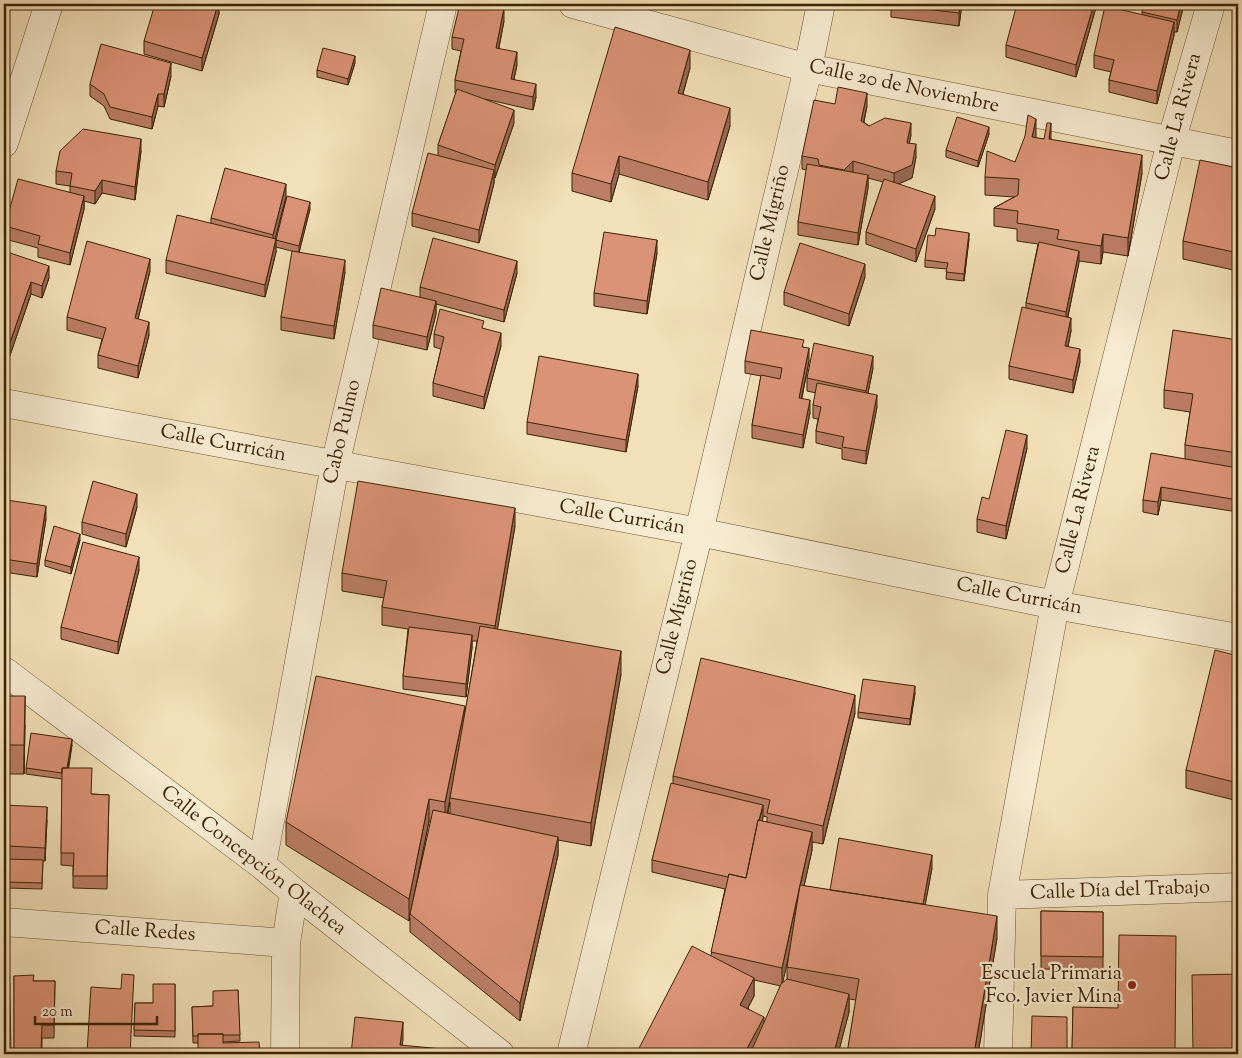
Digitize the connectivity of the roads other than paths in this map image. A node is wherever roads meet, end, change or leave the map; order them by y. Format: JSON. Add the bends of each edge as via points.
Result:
{"nodes":[{"id":1,"x":49,"y":4,"type":"edge"},
{"id":2,"x":443,"y":4,"type":"edge"},
{"id":3,"x":573,"y":4,"type":"edge"},
{"id":4,"x":821,"y":4,"type":"edge"},
{"id":5,"x":1211,"y":4,"type":"edge"},
{"id":6,"x":808,"y":68,"type":"junction"},
{"id":7,"x":1172,"y":142,"type":"junction"},
{"id":8,"x":4,"y":143,"type":"edge"},
{"id":9,"x":1238,"y":154,"type":"edge"},
{"id":10,"x":4,"y":402,"type":"edge"},
{"id":11,"x":335,"y":465,"type":"junction"},
{"id":12,"x":699,"y":532,"type":"junction"},
{"id":13,"x":1055,"y":605,"type":"junction"},
{"id":14,"x":1238,"y":638,"type":"edge"},
{"id":15,"x":4,"y":671,"type":"edge"},
{"id":16,"x":262,"y":865,"type":"junction"},
{"id":17,"x":1238,"y":887,"type":"edge"},
{"id":18,"x":294,"y":892,"type":"junction"},
{"id":19,"x":1002,"y":896,"type":"junction"},
{"id":20,"x":4,"y":922,"type":"edge"},
{"id":21,"x":286,"y":943,"type":"junction"},
{"id":22,"x":286,"y":1054,"type":"edge"},
{"id":23,"x":500,"y":1054,"type":"edge"},
{"id":24,"x":571,"y":1054,"type":"edge"},
{"id":25,"x":998,"y":1054,"type":"edge"}],
"edges":[{"from":1,"to":8,"type":"street"},
{"from":2,"to":11,"type":"street","name":"Cabo Pulmo"},
{"from":3,"to":6,"type":"street","name":"Calle 20 de Noviembre"},
{"from":4,"to":6,"type":"street","name":"Calle Migriño"},
{"from":5,"to":7,"type":"street","name":"Calle La Rivera"},
{"from":6,"to":7,"type":"street","name":"Calle 20 de Noviembre"},
{"from":6,"to":12,"type":"street","name":"Calle Migriño"},
{"from":7,"to":9,"type":"street","name":"Calle 20 de Noviembre"},
{"from":7,"to":13,"type":"street","name":"Calle La Rivera"},
{"from":10,"to":11,"type":"street","name":"Calle Curricán"},
{"from":11,"to":12,"type":"street","name":"Calle Curricán"},
{"from":11,"to":16,"type":"street","name":"Cabo Pulmo"},
{"from":12,"to":13,"type":"street","name":"Calle Curricán"},
{"from":12,"to":24,"type":"street","name":"Calle Migriño"},
{"from":13,"to":14,"type":"street","name":"Calle Curricán"},
{"from":13,"to":19,"type":"street","name":"Calle La Rivera"},
{"from":15,"to":16,"type":"street","name":"Calle Concepción Olachea"},
{"from":16,"to":18,"type":"street","name":"Calle Concepción Olachea"},
{"from":17,"to":19,"type":"street","name":"Calle Día del Trabajo"},
{"from":18,"to":21,"type":"street"},
{"from":18,"to":23,"type":"street","name":"Calle Concepción Olachea"},
{"from":19,"to":25,"type":"street","name":"Calle La Rivera"},
{"from":20,"to":21,"type":"street","name":"Calle Redes"},
{"from":21,"to":22,"type":"street"}]}
